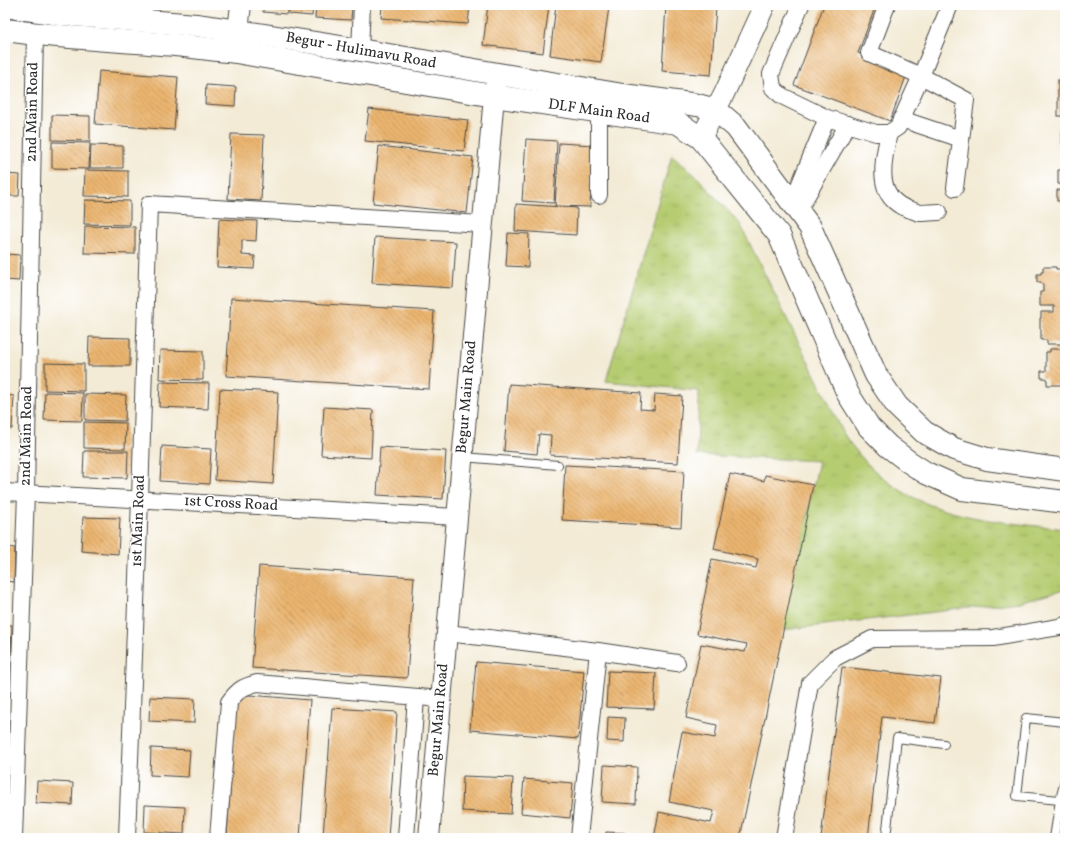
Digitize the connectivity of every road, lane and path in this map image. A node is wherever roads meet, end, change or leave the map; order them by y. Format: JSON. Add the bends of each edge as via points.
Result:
{"nodes":[{"id":1,"x":241,"y":5,"type":"edge"},
{"id":2,"x":362,"y":5,"type":"edge"},
{"id":3,"x":765,"y":5,"type":"edge"},
{"id":4,"x":801,"y":5,"type":"edge"},
{"id":5,"x":886,"y":5,"type":"edge"},
{"id":6,"x":950,"y":5,"type":"edge"},
{"id":7,"x":5,"y":6,"type":"edge"},
{"id":8,"x":122,"y":12,"type":"edge"},
{"id":9,"x":5,"y":30,"type":"edge"},
{"id":10,"x":238,"y":31,"type":"junction"},
{"id":11,"x":35,"y":34,"type":"junction"},
{"id":12,"x":360,"y":50,"type":"junction"},
{"id":13,"x":236,"y":52,"type":"junction"},
{"id":14,"x":498,"y":74,"type":"junction"},
{"id":15,"x":921,"y":76,"type":"junction"},
{"id":16,"x":494,"y":96,"type":"junction"},
{"id":17,"x":716,"y":110,"type":"junction"},
{"id":18,"x":599,"y":112,"type":"junction"},
{"id":19,"x":827,"y":118,"type":"junction"},
{"id":20,"x":901,"y":119,"type":"junction"},
{"id":21,"x":848,"y":124,"type":"junction"},
{"id":22,"x":888,"y":133,"type":"junction"},
{"id":23,"x":701,"y":138,"type":"junction"},
{"id":24,"x":961,"y":139,"type":"junction"},
{"id":25,"x":955,"y":188,"type":"dead end"},
{"id":26,"x":599,"y":195,"type":"dead end"},
{"id":27,"x":795,"y":207,"type":"junction"},
{"id":28,"x":939,"y":212,"type":"dead end"},
{"id":29,"x":482,"y":224,"type":"junction"},
{"id":30,"x":876,"y":375,"type":"junction"},
{"id":31,"x":848,"y":394,"type":"junction"},
{"id":32,"x":462,"y":457,"type":"junction"},
{"id":33,"x":558,"y":465,"type":"dead end"},
{"id":34,"x":1065,"y":470,"type":"edge"},
{"id":35,"x":5,"y":492,"type":"edge"},
{"id":36,"x":26,"y":493,"type":"junction"},
{"id":37,"x":140,"y":499,"type":"junction"},
{"id":38,"x":1065,"y":502,"type":"edge"},
{"id":39,"x":457,"y":517,"type":"junction"},
{"id":40,"x":1065,"y":625,"type":"edge"},
{"id":41,"x":447,"y":633,"type":"junction"},
{"id":42,"x":598,"y":651,"type":"junction"},
{"id":43,"x":677,"y":663,"type":"dead end"},
{"id":44,"x":416,"y":698,"type":"junction"},
{"id":45,"x":441,"y":699,"type":"junction"},
{"id":46,"x":1065,"y":722,"type":"edge"},
{"id":47,"x":944,"y":744,"type":"dead end"},
{"id":48,"x":1065,"y":780,"type":"edge"},
{"id":49,"x":1060,"y":800,"type":"junction"},
{"id":50,"x":14,"y":838,"type":"edge"},
{"id":51,"x":127,"y":838,"type":"edge"},
{"id":52,"x":218,"y":838,"type":"edge"},
{"id":53,"x":406,"y":838,"type":"edge"},
{"id":54,"x":429,"y":838,"type":"edge"},
{"id":55,"x":579,"y":838,"type":"edge"},
{"id":56,"x":784,"y":838,"type":"edge"},
{"id":57,"x":886,"y":838,"type":"edge"},
{"id":58,"x":1054,"y":838,"type":"edge"}],
"edges":[{"from":1,"to":10,"type":"street"},
{"from":2,"to":12,"type":"street"},
{"from":3,"to":17,"type":"street"},
{"from":4,"to":19,"type":"street","via":[[771,74],[773,88],[782,96]]},
{"from":5,"to":15,"type":"street","via":[[869,53]]},
{"from":6,"to":15,"type":"street"},
{"from":7,"to":8,"type":"main road","name":"Begur - Hulimavu Road","via":[[61,14]]},
{"from":8,"to":10,"type":"main road","name":"Begur - Hulimavu Road"},
{"from":9,"to":11,"type":"main road","name":"Begur - Hulimavu Road"},
{"from":10,"to":12,"type":"main road","name":"Begur - Hulimavu Road"},
{"from":10,"to":13,"type":"street"},
{"from":11,"to":13,"type":"main road","name":"Begur - Hulimavu Road"},
{"from":11,"to":36,"type":"street","name":"2nd Main Road"},
{"from":12,"to":14,"type":"main road","name":"Begur - Hulimavu Road"},
{"from":13,"to":16,"type":"main road","name":"Begur - Hulimavu Road"},
{"from":14,"to":16,"type":"street","name":"Begur Main Road"},
{"from":14,"to":17,"type":"main road","name":"Begur - Hulimavu Road","via":[[698,105]]},
{"from":15,"to":20,"type":"street"},
{"from":15,"to":24,"type":"street","via":[[966,100]]},
{"from":16,"to":18,"type":"main road","name":"DLF Main Road"},
{"from":16,"to":29,"type":"street","name":"Begur Main Road"},
{"from":17,"to":23,"type":"street"},
{"from":17,"to":27,"type":"main road","via":[[736,127]]},
{"from":18,"to":23,"type":"main road","name":"DLF Main Road","via":[[678,123]]},
{"from":18,"to":26,"type":"street"},
{"from":19,"to":21,"type":"street"},
{"from":19,"to":27,"type":"street"},
{"from":20,"to":22,"type":"street","via":[[898,127]]},
{"from":20,"to":24,"type":"street"},
{"from":21,"to":22,"type":"street","via":[[876,133]]},
{"from":21,"to":27,"type":"street"},
{"from":22,"to":28,"type":"street","via":[[883,162],[884,183],[890,199],[919,213]]},
{"from":23,"to":31,"type":"main road","name":"DLF Main Road","via":[[779,235]]},
{"from":24,"to":25,"type":"street"},
{"from":27,"to":30,"type":"main road","via":[[810,227]]},
{"from":29,"to":32,"type":"street","name":"Begur Main Road"},
{"from":29,"to":37,"type":"street","name":"1st Main Road","via":[[149,204]]},
{"from":30,"to":31,"type":"main road"},
{"from":30,"to":34,"type":"main road","via":[[910,420],[954,449],[987,459]]},
{"from":31,"to":38,"type":"main road","name":"DLF Main Road","via":[[869,427],[888,446],[938,479],[962,489]]},
{"from":32,"to":33,"type":"lane"},
{"from":32,"to":39,"type":"street","name":"Begur Main Road"},
{"from":35,"to":36,"type":"street","name":"1st Cross Road"},
{"from":36,"to":37,"type":"street","name":"1st Cross Road"},
{"from":36,"to":50,"type":"street","name":"2nd Main Road"},
{"from":37,"to":39,"type":"street","name":"1st Cross Road"},
{"from":37,"to":51,"type":"street","name":"1st Main Road"},
{"from":39,"to":41,"type":"street","name":"Begur Main Road"},
{"from":40,"to":56,"type":"street","via":[[993,638],[872,640],[835,658],[810,683]]},
{"from":41,"to":42,"type":"street"},
{"from":41,"to":45,"type":"street","name":"Begur Main Road"},
{"from":42,"to":43,"type":"street"},
{"from":42,"to":55,"type":"street"},
{"from":44,"to":45,"type":"street"},
{"from":44,"to":52,"type":"street","via":[[257,684],[238,690],[229,702]]},
{"from":44,"to":53,"type":"street"},
{"from":45,"to":54,"type":"street","name":"Begur Main Road"},
{"from":46,"to":49,"type":"lane","via":[[1026,718],[1017,796]]},
{"from":47,"to":57,"type":"lane","via":[[896,738]]},
{"from":48,"to":49,"type":"lane"},
{"from":49,"to":58,"type":"lane"}]}
